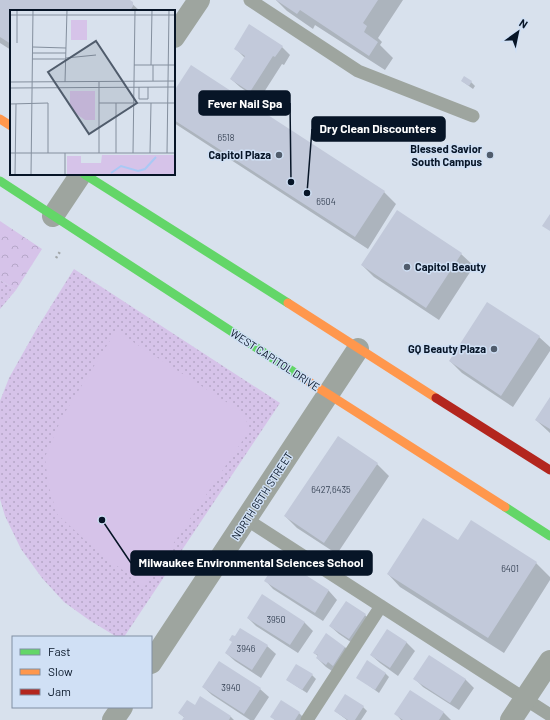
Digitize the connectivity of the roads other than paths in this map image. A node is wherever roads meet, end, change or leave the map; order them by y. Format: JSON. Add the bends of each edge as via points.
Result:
{"nodes":[{"id":1,"x":199,"y":0,"type":"edge"},
{"id":2,"x":250,"y":0,"type":"edge"},
{"id":3,"x":175,"y":36,"type":"edge"},
{"id":4,"x":473,"y":116,"type":"dead end"},
{"id":5,"x":0,"y":119,"type":"edge"},
{"id":6,"x":10,"y":125,"type":"edge"},
{"id":7,"x":82,"y":175,"type":"edge"},
{"id":8,"x":85,"y":175,"type":"edge"},
{"id":9,"x":0,"y":181,"type":"edge"},
{"id":10,"x":53,"y":216,"type":"junction"},
{"id":11,"x":358,"y":349,"type":"junction"},
{"id":12,"x":329,"y":395,"type":"junction"},
{"id":13,"x":550,"y":470,"type":"edge"},
{"id":14,"x":246,"y":519,"type":"junction"},
{"id":15,"x":550,"y":536,"type":"edge"},
{"id":16,"x":381,"y":606,"type":"junction"},
{"id":17,"x":152,"y":661,"type":"edge"},
{"id":18,"x":550,"y":661,"type":"edge"},
{"id":19,"x":525,"y":699,"type":"junction"},
{"id":20,"x":121,"y":708,"type":"edge"},
{"id":21,"x":550,"y":715,"type":"edge"},
{"id":22,"x":113,"y":720,"type":"edge"},
{"id":23,"x":307,"y":720,"type":"edge"},
{"id":24,"x":511,"y":720,"type":"edge"}],
"edges":[{"from":1,"to":3,"type":"street"},
{"from":2,"to":4,"type":"lane","via":[[358,71]]},
{"from":5,"to":6,"type":"main road"},
{"from":7,"to":10,"type":"street"},
{"from":8,"to":11,"type":"main road"},
{"from":9,"to":10,"type":"main road","name":"WEST CAPITOL DRIVE"},
{"from":10,"to":12,"type":"main road","name":"WEST CAPITOL DRIVE"},
{"from":11,"to":12,"type":"street","name":"NORTH 65TH STREET"},
{"from":11,"to":13,"type":"main road"},
{"from":12,"to":14,"type":"street","name":"NORTH 65TH STREET"},
{"from":12,"to":15,"type":"main road","name":"WEST CAPITOL DRIVE"},
{"from":14,"to":16,"type":"lane"},
{"from":14,"to":17,"type":"street","name":"NORTH 65TH STREET"},
{"from":16,"to":19,"type":"lane"},
{"from":16,"to":23,"type":"lane"},
{"from":18,"to":19,"type":"street"},
{"from":19,"to":21,"type":"lane"},
{"from":19,"to":24,"type":"street"},
{"from":20,"to":22,"type":"street"}]}
